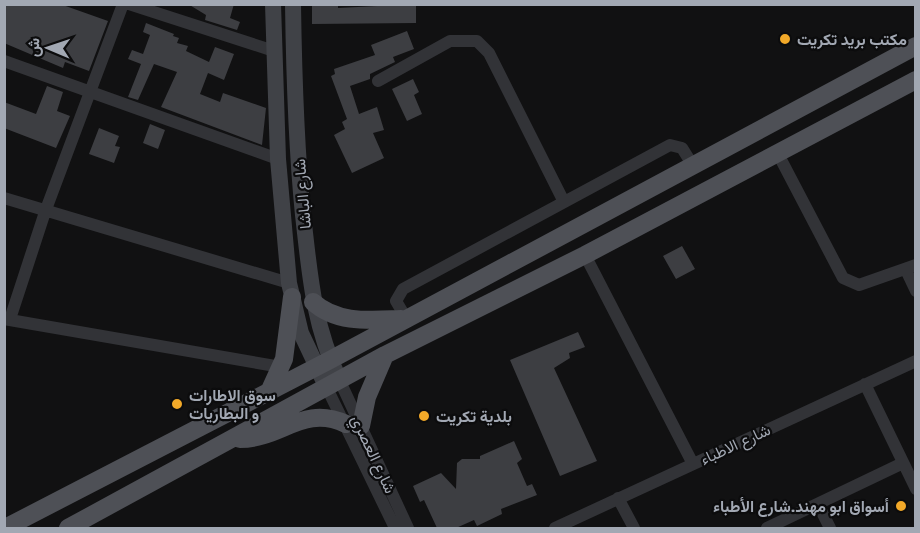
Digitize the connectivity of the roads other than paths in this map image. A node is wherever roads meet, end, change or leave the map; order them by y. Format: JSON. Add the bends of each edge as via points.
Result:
{"nodes":[{"id":1,"x":123,"y":4,"type":"edge"},
{"id":2,"x":129,"y":4,"type":"edge"},
{"id":3,"x":273,"y":4,"type":"edge"},
{"id":4,"x":293,"y":4,"type":"edge"},
{"id":5,"x":915,"y":46,"type":"edge"},
{"id":6,"x":274,"y":51,"type":"junction"},
{"id":7,"x":4,"y":62,"type":"edge"},
{"id":8,"x":915,"y":80,"type":"edge"},
{"id":9,"x":378,"y":81,"type":"dead end"},
{"id":10,"x":91,"y":91,"type":"junction"},
{"id":11,"x":777,"y":152,"type":"junction"},
{"id":12,"x":278,"y":159,"type":"junction"},
{"id":13,"x":692,"y":164,"type":"junction"},
{"id":14,"x":4,"y":198,"type":"edge"},
{"id":15,"x":564,"y":202,"type":"junction"},
{"id":16,"x":45,"y":212,"type":"junction"},
{"id":17,"x":585,"y":255,"type":"junction"},
{"id":18,"x":911,"y":267,"type":"edge"},
{"id":19,"x":290,"y":290,"type":"junction"},
{"id":20,"x":915,"y":291,"type":"edge"},
{"id":21,"x":313,"y":302,"type":"junction"},
{"id":22,"x":405,"y":318,"type":"junction"},
{"id":23,"x":7,"y":319,"type":"edge"},
{"id":24,"x":386,"y":355,"type":"junction"},
{"id":25,"x":915,"y":361,"type":"edge"},
{"id":26,"x":323,"y":364,"type":"junction"},
{"id":27,"x":281,"y":367,"type":"junction"},
{"id":28,"x":333,"y":383,"type":"junction"},
{"id":29,"x":865,"y":384,"type":"junction"},
{"id":30,"x":269,"y":392,"type":"junction"},
{"id":31,"x":354,"y":425,"type":"junction"},
{"id":32,"x":232,"y":438,"type":"junction"},
{"id":33,"x":903,"y":463,"type":"junction"},
{"id":34,"x":693,"y":464,"type":"junction"},
{"id":35,"x":915,"y":489,"type":"edge"},
{"id":36,"x":618,"y":498,"type":"junction"},
{"id":37,"x":818,"y":504,"type":"junction"},
{"id":38,"x":79,"y":526,"type":"edge"},
{"id":39,"x":5,"y":528,"type":"edge"},
{"id":40,"x":395,"y":528,"type":"edge"},
{"id":41,"x":408,"y":528,"type":"edge"},
{"id":42,"x":555,"y":528,"type":"edge"},
{"id":43,"x":634,"y":528,"type":"edge"},
{"id":44,"x":767,"y":528,"type":"edge"},
{"id":45,"x":830,"y":528,"type":"edge"}],
"edges":[{"from":1,"to":10,"type":"street"},
{"from":2,"to":6,"type":"street"},
{"from":3,"to":6,"type":"main road"},
{"from":4,"to":21,"type":"main road","name":"شارع الباشا","via":[[298,150]]},
{"from":5,"to":13,"type":"main road"},
{"from":6,"to":12,"type":"main road"},
{"from":7,"to":10,"type":"street"},
{"from":8,"to":11,"type":"main road"},
{"from":9,"to":15,"type":"street","via":[[450,41],[477,41],[489,52]]},
{"from":10,"to":12,"type":"street"},
{"from":10,"to":16,"type":"street"},
{"from":11,"to":17,"type":"main road"},
{"from":11,"to":18,"type":"street","via":[[843,278],[859,285]]},
{"from":12,"to":19,"type":"main road"},
{"from":13,"to":15,"type":"street","via":[[682,148],[670,145]]},
{"from":13,"to":22,"type":"main road"},
{"from":14,"to":16,"type":"street"},
{"from":15,"to":22,"type":"street","via":[[403,289],[396,301]]},
{"from":16,"to":19,"type":"street"},
{"from":16,"to":23,"type":"street"},
{"from":17,"to":24,"type":"main road"},
{"from":17,"to":34,"type":"street"},
{"from":18,"to":20,"type":"street"},
{"from":19,"to":26,"type":"main road","via":[[301,333]]},
{"from":19,"to":27,"type":"main road"},
{"from":21,"to":22,"type":"main road","via":[[328,313],[345,318]]},
{"from":21,"to":26,"type":"main road","name":"شارع الباشا"},
{"from":22,"to":26,"type":"main road"},
{"from":23,"to":27,"type":"street"},
{"from":24,"to":28,"type":"main road"},
{"from":24,"to":31,"type":"main road"},
{"from":25,"to":29,"type":"street","name":"شارع الاطباء"},
{"from":26,"to":28,"type":"main road"},
{"from":26,"to":30,"type":"main road"},
{"from":27,"to":30,"type":"main road"},
{"from":28,"to":31,"type":"street","name":"شارع العصري"},
{"from":28,"to":32,"type":"main road"},
{"from":29,"to":33,"type":"street"},
{"from":29,"to":34,"type":"street","name":"شارع الاطباء"},
{"from":30,"to":39,"type":"main road"},
{"from":31,"to":32,"type":"main road","via":[[327,417],[307,418],[268,434]]},
{"from":31,"to":40,"type":"street","name":"شارع العصري"},
{"from":31,"to":41,"type":"street","name":"شارع العصري"},
{"from":32,"to":38,"type":"main road"},
{"from":33,"to":35,"type":"street"},
{"from":33,"to":37,"type":"street"},
{"from":34,"to":36,"type":"street","name":"شارع الاطباء"},
{"from":36,"to":42,"type":"street","name":"شارع الاطباء"},
{"from":36,"to":43,"type":"street"},
{"from":37,"to":44,"type":"street"},
{"from":37,"to":45,"type":"street"}]}
